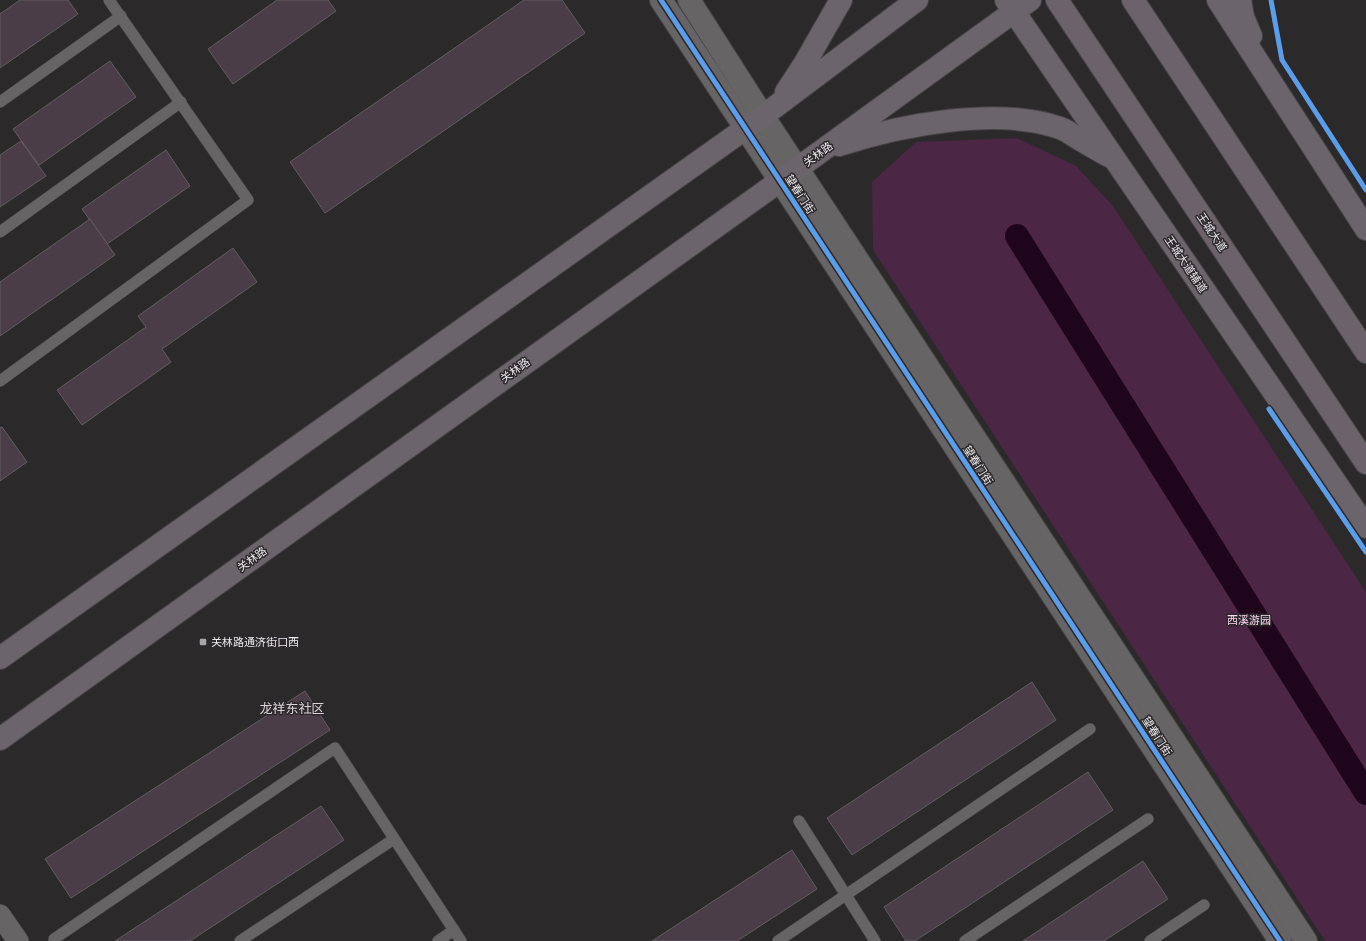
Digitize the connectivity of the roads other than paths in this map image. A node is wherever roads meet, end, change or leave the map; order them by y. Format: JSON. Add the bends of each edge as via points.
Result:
{"nodes":[{"id":1,"x":109,"y":0,"type":"edge"},
{"id":2,"x":661,"y":0,"type":"edge"},
{"id":3,"x":689,"y":0,"type":"edge"},
{"id":4,"x":841,"y":0,"type":"edge"},
{"id":5,"x":917,"y":0,"type":"edge"},
{"id":6,"x":1057,"y":0,"type":"edge"},
{"id":7,"x":1133,"y":0,"type":"edge"},
{"id":8,"x":1218,"y":0,"type":"edge"},
{"id":9,"x":1240,"y":0,"type":"edge"},
{"id":10,"x":1017,"y":4,"type":"edge"},
{"id":11,"x":121,"y":16,"type":"junction"},
{"id":12,"x":1267,"y":76,"type":"junction"},
{"id":13,"x":0,"y":102,"type":"edge"},
{"id":14,"x":181,"y":102,"type":"junction"},
{"id":15,"x":771,"y":110,"type":"junction"},
{"id":16,"x":745,"y":129,"type":"junction"},
{"id":17,"x":822,"y":151,"type":"junction"},
{"id":18,"x":1116,"y":160,"type":"junction"},
{"id":19,"x":798,"y":168,"type":"junction"},
{"id":20,"x":780,"y":181,"type":"junction"},
{"id":21,"x":1366,"y":229,"type":"edge"},
{"id":22,"x":0,"y":232,"type":"edge"},
{"id":23,"x":1366,"y":352,"type":"edge"},
{"id":24,"x":0,"y":381,"type":"edge"},
{"id":25,"x":1366,"y":463,"type":"edge"},
{"id":26,"x":1366,"y":528,"type":"edge"},
{"id":27,"x":0,"y":658,"type":"edge"},
{"id":28,"x":1090,"y":729,"type":"dead end"},
{"id":29,"x":0,"y":739,"type":"edge"},
{"id":30,"x":1148,"y":819,"type":"dead end"},
{"id":31,"x":799,"y":821,"type":"dead end"},
{"id":32,"x":394,"y":839,"type":"junction"},
{"id":33,"x":846,"y":895,"type":"junction"},
{"id":34,"x":1204,"y":905,"type":"dead end"},
{"id":35,"x":0,"y":915,"type":"edge"},
{"id":36,"x":454,"y":930,"type":"junction"},
{"id":37,"x":54,"y":939,"type":"dead end"},
{"id":38,"x":18,"y":941,"type":"edge"},
{"id":39,"x":240,"y":941,"type":"edge"},
{"id":40,"x":438,"y":941,"type":"edge"},
{"id":41,"x":460,"y":941,"type":"edge"},
{"id":42,"x":778,"y":941,"type":"edge"},
{"id":43,"x":875,"y":941,"type":"edge"},
{"id":44,"x":965,"y":941,"type":"edge"},
{"id":45,"x":1150,"y":941,"type":"edge"},
{"id":46,"x":1280,"y":941,"type":"edge"},
{"id":47,"x":1306,"y":941,"type":"edge"}],
"edges":[{"from":1,"to":11,"type":"lane"},
{"from":2,"to":16,"type":"street","name":"望春门街"},
{"from":3,"to":15,"type":"street","name":"望春门街"},
{"from":4,"to":15,"type":"main road","via":[[805,63]]},
{"from":5,"to":15,"type":"main road"},
{"from":6,"to":25,"type":"highway","name":"王城大道"},
{"from":7,"to":23,"type":"highway"},
{"from":8,"to":12,"type":"main road"},
{"from":9,"to":12,"type":"main road","via":[[1243,17]]},
{"from":10,"to":17,"type":"main road","name":"关林路"},
{"from":10,"to":18,"type":"main road","name":"王城大道辅道"},
{"from":11,"to":13,"type":"lane"},
{"from":11,"to":14,"type":"lane"},
{"from":12,"to":21,"type":"main road"},
{"from":14,"to":22,"type":"lane"},
{"from":14,"to":24,"type":"lane","via":[[248,200]]},
{"from":15,"to":16,"type":"main road"},
{"from":15,"to":19,"type":"street","name":"望春门街"},
{"from":16,"to":20,"type":"street","name":"望春门街"},
{"from":16,"to":27,"type":"main road"},
{"from":17,"to":18,"type":"main road","via":[[861,138],[975,118],[1023,120],[1061,128]]},
{"from":17,"to":19,"type":"main road","name":"关林路"},
{"from":18,"to":26,"type":"main road","name":"王城大道辅道"},
{"from":19,"to":20,"type":"main road","name":"关林路"},
{"from":19,"to":47,"type":"street","name":"望春门街"},
{"from":20,"to":29,"type":"main road","name":"关林路"},
{"from":20,"to":46,"type":"street","name":"望春门街"},
{"from":28,"to":33,"type":"lane"},
{"from":30,"to":44,"type":"lane"},
{"from":31,"to":33,"type":"lane"},
{"from":32,"to":36,"type":"lane"},
{"from":32,"to":37,"type":"lane","via":[[335,748]]},
{"from":32,"to":39,"type":"lane"},
{"from":33,"to":42,"type":"lane"},
{"from":33,"to":43,"type":"lane"},
{"from":34,"to":45,"type":"lane"},
{"from":35,"to":38,"type":"street"},
{"from":36,"to":40,"type":"lane"},
{"from":36,"to":41,"type":"lane"}]}
